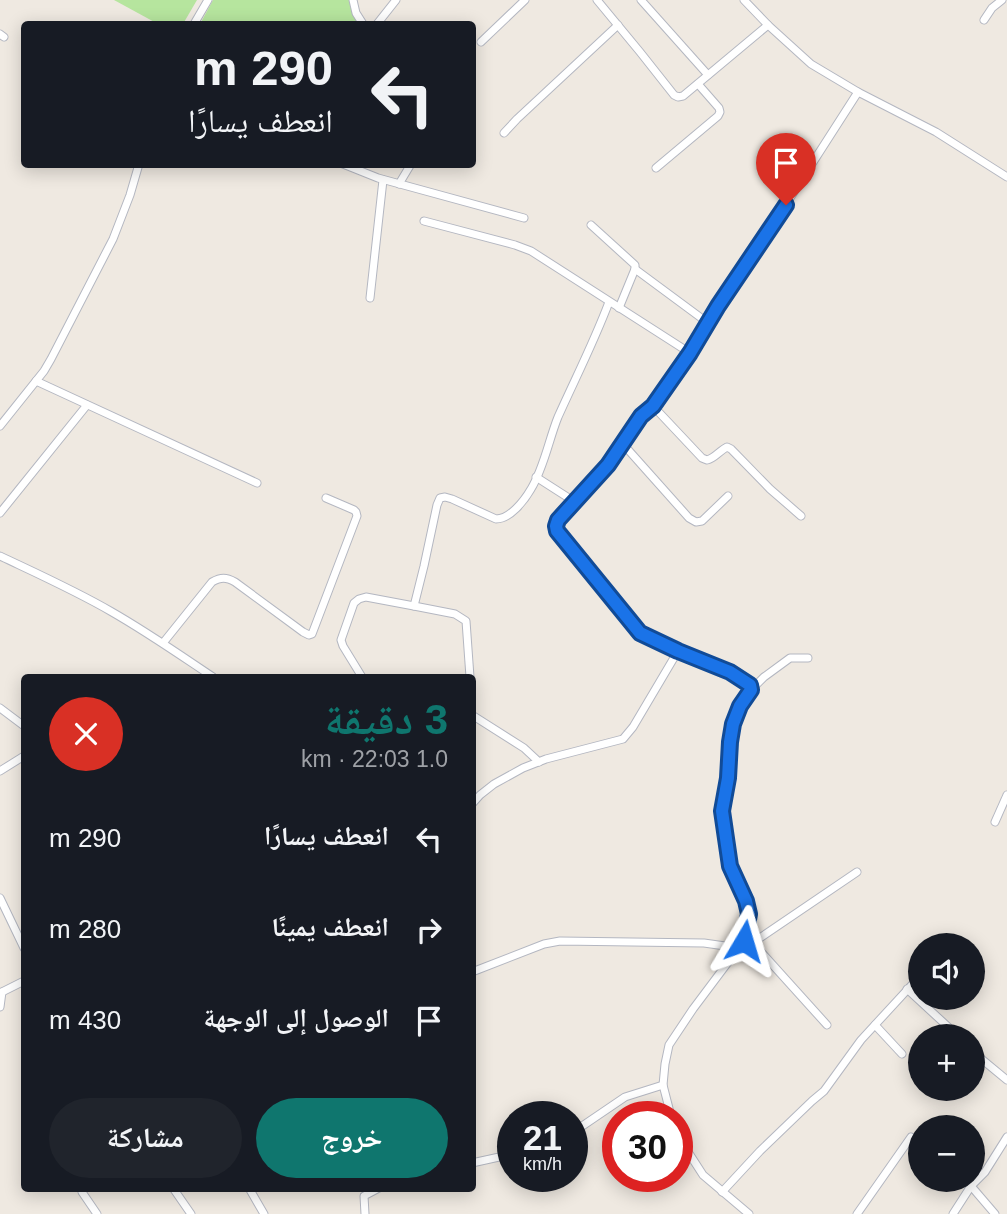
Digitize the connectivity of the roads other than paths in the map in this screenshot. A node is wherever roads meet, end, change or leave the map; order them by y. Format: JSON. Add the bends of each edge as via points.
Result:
{"nodes":[{"id":1,"x":208,"y":0,"type":"edge"},
{"id":2,"x":352,"y":0,"type":"edge"},
{"id":3,"x":396,"y":0,"type":"edge"},
{"id":4,"x":525,"y":0,"type":"edge"},
{"id":5,"x":597,"y":0,"type":"edge"},
{"id":6,"x":641,"y":0,"type":"edge"},
{"id":7,"x":744,"y":0,"type":"edge"},
{"id":8,"x":1002,"y":0,"type":"edge"},
{"id":9,"x":984,"y":20,"type":"dead end"},
{"id":10,"x":196,"y":21,"type":"edge"},
{"id":11,"x":361,"y":21,"type":"edge"},
{"id":12,"x":379,"y":21,"type":"edge"},
{"id":13,"x":618,"y":25,"type":"junction"},
{"id":14,"x":768,"y":25,"type":"junction"},
{"id":15,"x":481,"y":42,"type":"dead end"},
{"id":16,"x":708,"y":75,"type":"junction"},
{"id":17,"x":698,"y":84,"type":"junction"},
{"id":18,"x":858,"y":92,"type":"junction"},
{"id":19,"x":504,"y":133,"type":"dead end"},
{"id":20,"x":138,"y":168,"type":"edge"},
{"id":21,"x":353,"y":168,"type":"edge"},
{"id":22,"x":409,"y":168,"type":"edge"},
{"id":23,"x":656,"y":168,"type":"dead end"},
{"id":24,"x":1007,"y":177,"type":"edge"},
{"id":25,"x":383,"y":180,"type":"junction"},
{"id":26,"x":399,"y":184,"type":"junction"},
{"id":27,"x":524,"y":218,"type":"dead end"},
{"id":28,"x":425,"y":221,"type":"dead end"},
{"id":29,"x":591,"y":225,"type":"dead end"},
{"id":30,"x":635,"y":269,"type":"junction"},
{"id":31,"x":370,"y":298,"type":"dead end"},
{"id":32,"x":609,"y":302,"type":"junction"},
{"id":33,"x":619,"y":308,"type":"junction"},
{"id":34,"x":708,"y":323,"type":"junction"},
{"id":35,"x":690,"y":353,"type":"junction"},
{"id":36,"x":36,"y":381,"type":"junction"},
{"id":37,"x":87,"y":405,"type":"junction"},
{"id":38,"x":653,"y":406,"type":"junction"},
{"id":39,"x":0,"y":426,"type":"edge"},
{"id":40,"x":623,"y":444,"type":"junction"},
{"id":41,"x":536,"y":477,"type":"junction"},
{"id":42,"x":257,"y":483,"type":"dead end"},
{"id":43,"x":728,"y":496,"type":"dead end"},
{"id":44,"x":326,"y":498,"type":"dead end"},
{"id":45,"x":575,"y":502,"type":"junction"},
{"id":46,"x":0,"y":513,"type":"edge"},
{"id":47,"x":801,"y":516,"type":"dead end"},
{"id":48,"x":0,"y":556,"type":"edge"},
{"id":49,"x":414,"y":606,"type":"junction"},
{"id":50,"x":163,"y":643,"type":"junction"},
{"id":51,"x":678,"y":651,"type":"junction"},
{"id":52,"x":808,"y":658,"type":"dead end"},
{"id":53,"x":209,"y":674,"type":"edge"},
{"id":54,"x":360,"y":674,"type":"edge"},
{"id":55,"x":470,"y":674,"type":"edge"},
{"id":56,"x":751,"y":690,"type":"junction"},
{"id":57,"x":0,"y":708,"type":"edge"},
{"id":58,"x":476,"y":718,"type":"edge"},
{"id":59,"x":21,"y":724,"type":"edge"},
{"id":60,"x":21,"y":758,"type":"edge"},
{"id":61,"x":538,"y":762,"type":"junction"},
{"id":62,"x":0,"y":771,"type":"edge"},
{"id":63,"x":1007,"y":795,"type":"edge"},
{"id":64,"x":476,"y":800,"type":"edge"},
{"id":65,"x":995,"y":822,"type":"dead end"},
{"id":66,"x":857,"y":872,"type":"dead end"},
{"id":67,"x":0,"y":898,"type":"edge"},
{"id":68,"x":21,"y":942,"type":"edge"},
{"id":69,"x":754,"y":943,"type":"junction"},
{"id":70,"x":739,"y":948,"type":"junction"},
{"id":71,"x":476,"y":970,"type":"edge"},
{"id":72,"x":21,"y":982,"type":"edge"},
{"id":73,"x":907,"y":989,"type":"joint"},
{"id":74,"x":1,"y":992,"type":"edge"},
{"id":75,"x":0,"y":1007,"type":"edge"},
{"id":76,"x":945,"y":1024,"type":"edge"},
{"id":77,"x":827,"y":1025,"type":"dead end"},
{"id":78,"x":875,"y":1025,"type":"junction"},
{"id":79,"x":902,"y":1054,"type":"dead end"},
{"id":80,"x":985,"y":1062,"type":"edge"},
{"id":81,"x":1007,"y":1080,"type":"edge"},
{"id":82,"x":663,"y":1085,"type":"junction"},
{"id":83,"x":667,"y":1101,"type":"edge"},
{"id":84,"x":588,"y":1122,"type":"edge"},
{"id":85,"x":1007,"y":1137,"type":"edge"},
{"id":86,"x":908,"y":1141,"type":"edge"},
{"id":87,"x":497,"y":1158,"type":"edge"},
{"id":88,"x":693,"y":1160,"type":"edge"},
{"id":89,"x":476,"y":1162,"type":"edge"},
{"id":90,"x":985,"y":1172,"type":"edge"},
{"id":91,"x":82,"y":1192,"type":"dead end"},
{"id":92,"x":176,"y":1192,"type":"edge"},
{"id":93,"x":251,"y":1192,"type":"edge"},
{"id":94,"x":362,"y":1192,"type":"edge"},
{"id":95,"x":372,"y":1192,"type":"edge"},
{"id":96,"x":722,"y":1192,"type":"junction"},
{"id":97,"x":967,"y":1192,"type":"edge"},
{"id":98,"x":976,"y":1192,"type":"edge"},
{"id":99,"x":364,"y":1196,"type":"junction"},
{"id":100,"x":97,"y":1214,"type":"edge"},
{"id":101,"x":191,"y":1214,"type":"edge"},
{"id":102,"x":264,"y":1214,"type":"edge"},
{"id":103,"x":365,"y":1214,"type":"edge"},
{"id":104,"x":749,"y":1214,"type":"edge"},
{"id":105,"x":857,"y":1214,"type":"edge"},
{"id":106,"x":954,"y":1214,"type":"edge"},
{"id":107,"x":995,"y":1214,"type":"edge"}],
"edges":[{"from":1,"to":10,"type":"street"},
{"from":2,"to":11,"type":"street"},
{"from":3,"to":12,"type":"street"},
{"from":4,"to":15,"type":"street"},
{"from":5,"to":13,"type":"street"},
{"from":6,"to":16,"type":"street"},
{"from":7,"to":14,"type":"street"},
{"from":8,"to":9,"type":"street"},
{"from":13,"to":17,"type":"street","via":[[674,95],[683,96]]},
{"from":13,"to":19,"type":"street"},
{"from":14,"to":16,"type":"street"},
{"from":14,"to":18,"type":"street","via":[[811,64]]},
{"from":16,"to":17,"type":"street"},
{"from":17,"to":23,"type":"street","via":[[719,108],[718,117]]},
{"from":18,"to":24,"type":"street","via":[[936,132]]},
{"from":18,"to":34,"type":"street"},
{"from":20,"to":36,"type":"street","via":[[104,256]]},
{"from":21,"to":25,"type":"street"},
{"from":22,"to":26,"type":"street"},
{"from":25,"to":26,"type":"street"},
{"from":25,"to":31,"type":"street"},
{"from":26,"to":27,"type":"street"},
{"from":28,"to":32,"type":"street","via":[[531,251]]},
{"from":29,"to":30,"type":"street"},
{"from":30,"to":33,"type":"street"},
{"from":30,"to":34,"type":"street"},
{"from":32,"to":33,"type":"street"},
{"from":32,"to":41,"type":"street"},
{"from":33,"to":35,"type":"street"},
{"from":34,"to":35,"type":"street"},
{"from":35,"to":38,"type":"street"},
{"from":36,"to":37,"type":"street"},
{"from":36,"to":39,"type":"street"},
{"from":37,"to":42,"type":"street"},
{"from":37,"to":46,"type":"street"},
{"from":38,"to":40,"type":"street"},
{"from":38,"to":47,"type":"street","via":[[702,458],[731,449]]},
{"from":40,"to":43,"type":"street","via":[[696,522]]},
{"from":40,"to":45,"type":"street"},
{"from":41,"to":45,"type":"street"},
{"from":41,"to":49,"type":"street","via":[[532,488],[503,519],[440,498]]},
{"from":44,"to":50,"type":"street","via":[[354,510],[357,516],[312,634],[223,577],[212,582]]},
{"from":45,"to":51,"type":"street","via":[[558,520],[557,531],[640,633]]},
{"from":48,"to":50,"type":"street","via":[[66,587]]},
{"from":49,"to":54,"type":"street","via":[[366,597],[354,603],[341,640]]},
{"from":49,"to":55,"type":"street","via":[[455,614],[466,621]]},
{"from":50,"to":53,"type":"street"},
{"from":51,"to":56,"type":"street","via":[[730,672]]},
{"from":51,"to":61,"type":"street","via":[[623,738]]},
{"from":52,"to":56,"type":"street","via":[[790,658]]},
{"from":56,"to":70,"type":"street","via":[[733,724],[722,811],[730,866],[749,914]]},
{"from":57,"to":59,"type":"street"},
{"from":58,"to":61,"type":"street"},
{"from":60,"to":62,"type":"street"},
{"from":61,"to":64,"type":"street","via":[[494,784]]},
{"from":63,"to":65,"type":"street"},
{"from":66,"to":69,"type":"street"},
{"from":67,"to":68,"type":"street"},
{"from":69,"to":70,"type":"street"},
{"from":69,"to":77,"type":"street"},
{"from":70,"to":71,"type":"street","via":[[704,943],[560,941]]},
{"from":70,"to":82,"type":"street","via":[[669,1045]]},
{"from":72,"to":74,"type":"street"},
{"from":73,"to":76,"type":"street"},
{"from":73,"to":78,"type":"street"},
{"from":74,"to":75,"type":"street"},
{"from":78,"to":79,"type":"street"},
{"from":78,"to":96,"type":"street","via":[[824,1091]]},
{"from":80,"to":81,"type":"street"},
{"from":82,"to":83,"type":"street"},
{"from":82,"to":84,"type":"street","via":[[625,1097]]},
{"from":85,"to":90,"type":"street"},
{"from":86,"to":105,"type":"street"},
{"from":87,"to":89,"type":"street"},
{"from":88,"to":96,"type":"street"},
{"from":91,"to":100,"type":"street"},
{"from":92,"to":101,"type":"street"},
{"from":93,"to":102,"type":"street"},
{"from":94,"to":99,"type":"street"},
{"from":95,"to":99,"type":"street"},
{"from":96,"to":104,"type":"street"},
{"from":97,"to":106,"type":"street"},
{"from":98,"to":107,"type":"street"},
{"from":99,"to":103,"type":"street"}]}
